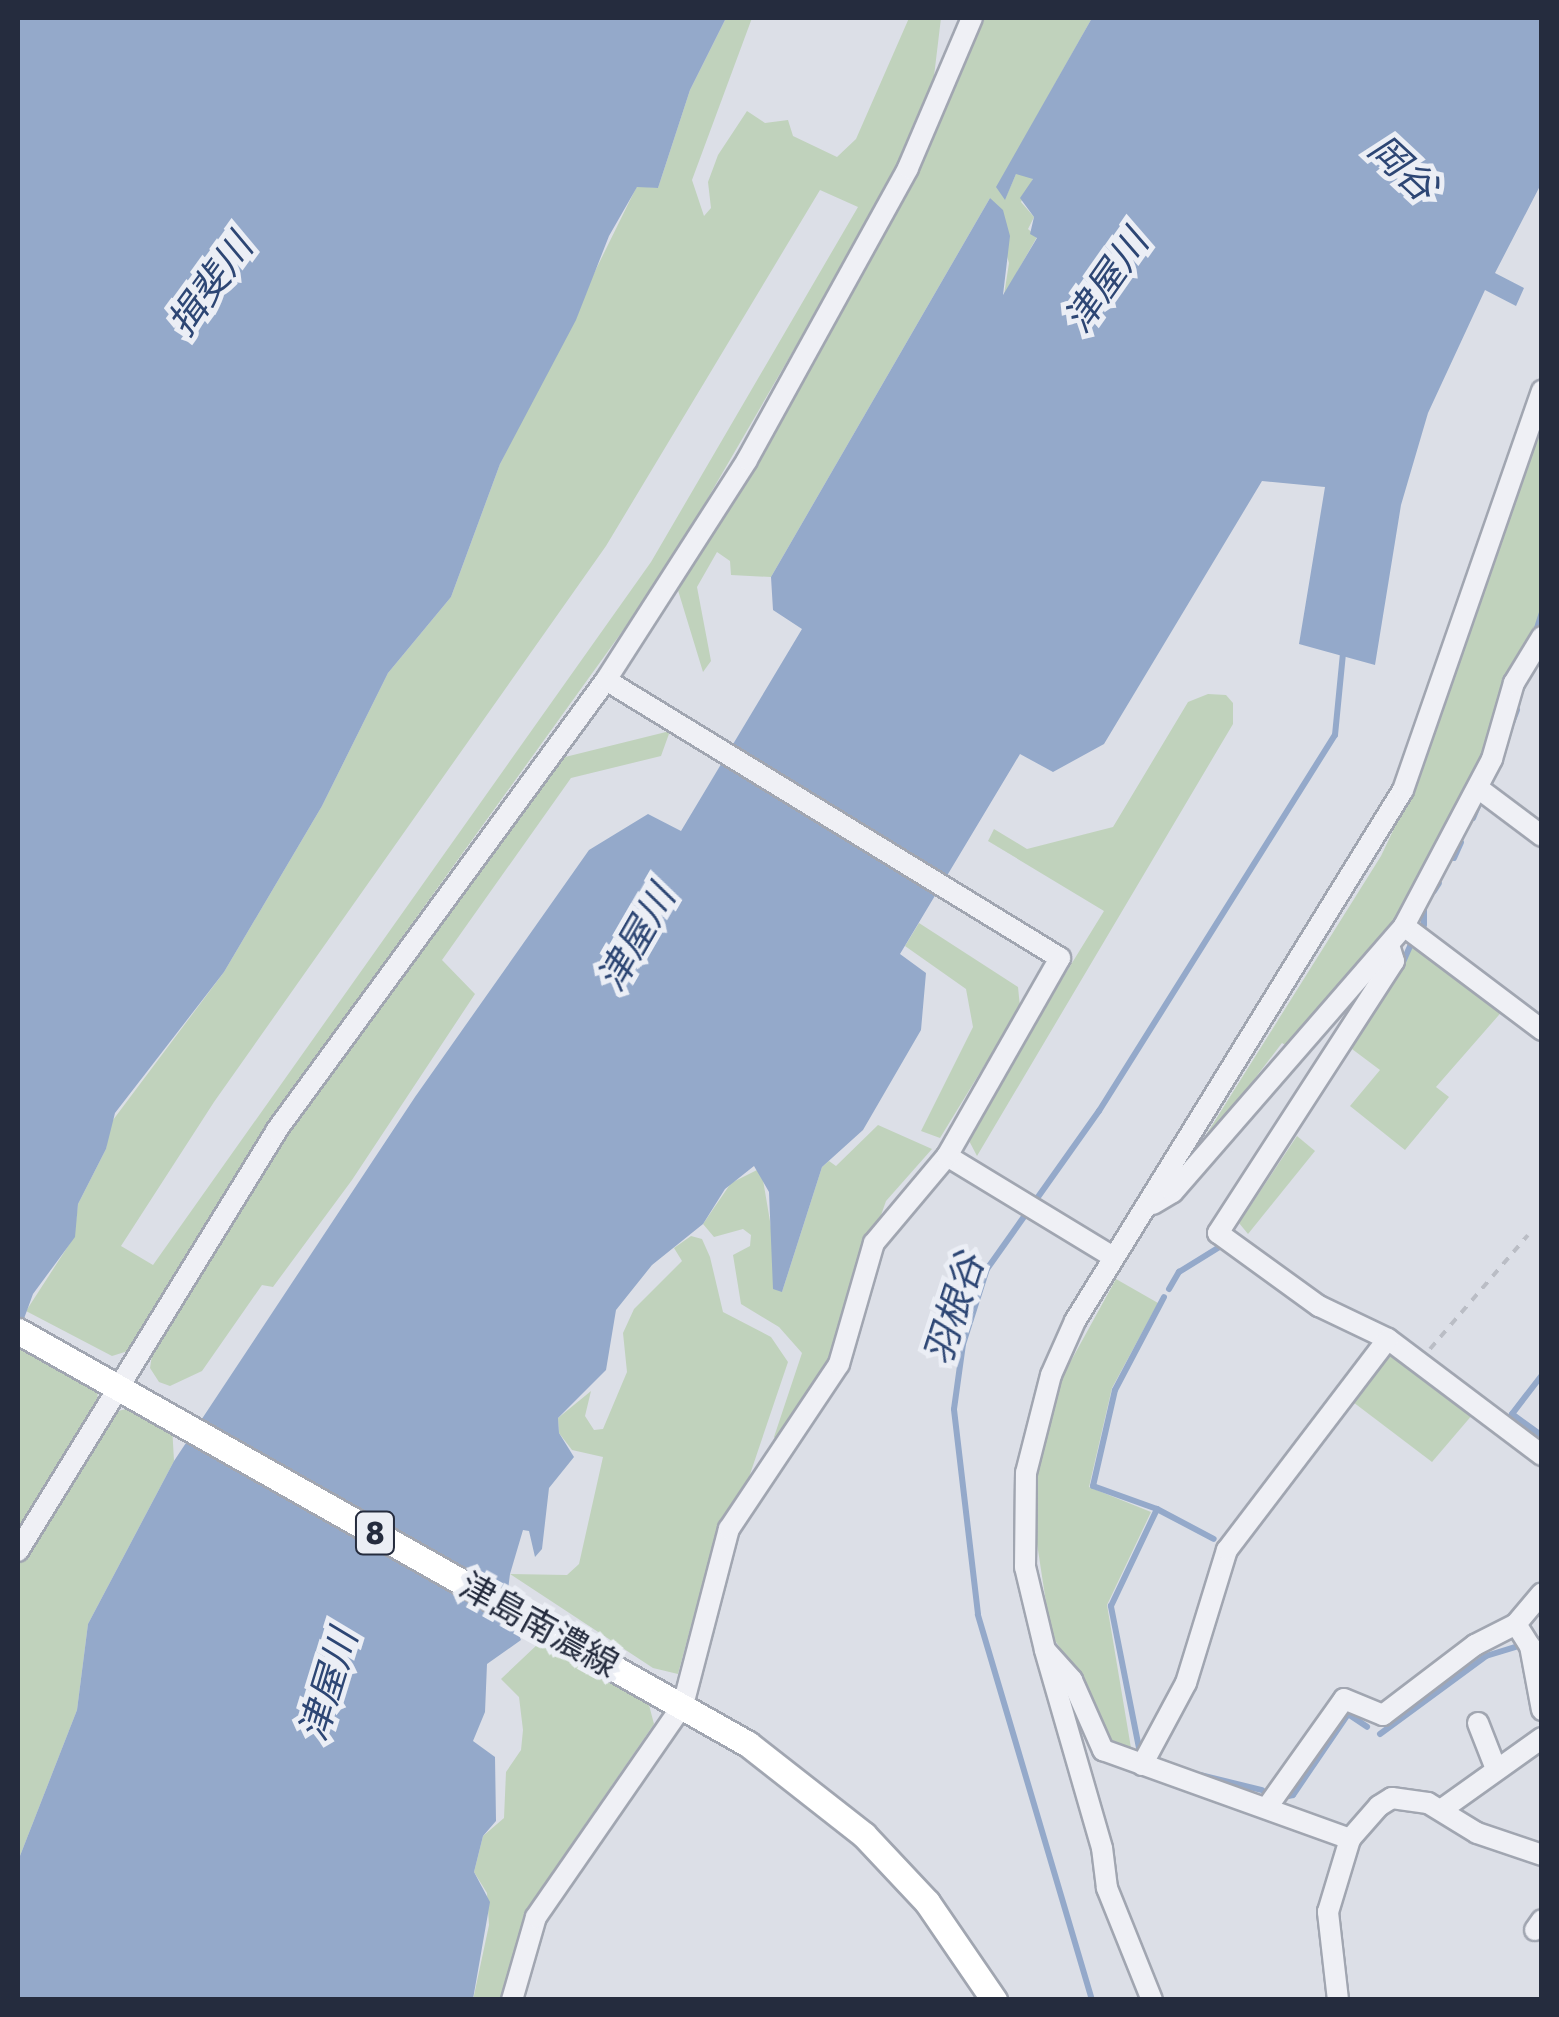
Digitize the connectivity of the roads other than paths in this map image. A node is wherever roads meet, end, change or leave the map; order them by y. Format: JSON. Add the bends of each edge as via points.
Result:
{"nodes":[{"id":1,"x":972,"y":18,"type":"edge"},
{"id":2,"x":1542,"y":390,"type":"edge"},
{"id":3,"x":1542,"y":636,"type":"edge"},
{"id":4,"x":606,"y":680,"type":"junction"},
{"id":5,"x":1478,"y":788,"type":"junction"},
{"id":6,"x":1542,"y":836,"type":"edge"},
{"id":7,"x":1404,"y":926,"type":"junction"},
{"id":8,"x":1388,"y":945,"type":"junction"},
{"id":9,"x":1542,"y":1030,"type":"edge"},
{"id":10,"x":948,"y":1156,"type":"junction"},
{"id":11,"x":1147,"y":1208,"type":"junction"},
{"id":12,"x":1104,"y":1252,"type":"junction"},
{"id":13,"x":18,"y":1331,"type":"edge"},
{"id":14,"x":1388,"y":1339,"type":"junction"},
{"id":15,"x":120,"y":1389,"type":"junction"},
{"id":16,"x":1542,"y":1455,"type":"edge"},
{"id":17,"x":18,"y":1552,"type":"edge"},
{"id":18,"x":1542,"y":1593,"type":"edge"},
{"id":19,"x":1516,"y":1624,"type":"junction"},
{"id":20,"x":1044,"y":1650,"type":"junction"},
{"id":21,"x":683,"y":1705,"type":"junction"},
{"id":22,"x":1542,"y":1710,"type":"edge"},
{"id":23,"x":1478,"y":1723,"type":"dead end"},
{"id":24,"x":1542,"y":1738,"type":"edge"},
{"id":25,"x":1142,"y":1765,"type":"junction"},
{"id":26,"x":1496,"y":1769,"type":"junction"},
{"id":27,"x":1268,"y":1806,"type":"junction"},
{"id":28,"x":1441,"y":1810,"type":"junction"},
{"id":29,"x":1350,"y":1839,"type":"junction"},
{"id":30,"x":1542,"y":1855,"type":"edge"},
{"id":31,"x":512,"y":2000,"type":"edge"},
{"id":32,"x":994,"y":2000,"type":"edge"},
{"id":33,"x":1152,"y":2000,"type":"edge"},
{"id":34,"x":1338,"y":2000,"type":"edge"}],
"edges":[{"from":1,"to":4,"type":"street","via":[[908,168],[747,460]]},
{"from":2,"to":11,"type":"street","via":[[1403,790]]},
{"from":3,"to":5,"type":"street","via":[[1514,683]]},
{"from":4,"to":10,"type":"street","via":[[1060,958]]},
{"from":4,"to":15,"type":"street","via":[[324,1060]]},
{"from":5,"to":6,"type":"street"},
{"from":5,"to":7,"type":"street"},
{"from":7,"to":8,"type":"street"},
{"from":7,"to":9,"type":"street"},
{"from":8,"to":11,"type":"street","via":[[1174,1192]]},
{"from":8,"to":14,"type":"street","via":[[1394,960],[1218,1233],[1319,1306]]},
{"from":10,"to":12,"type":"street"},
{"from":10,"to":21,"type":"street","via":[[874,1243],[839,1364],[729,1529]]},
{"from":11,"to":12,"type":"street"},
{"from":12,"to":20,"type":"street","via":[[1051,1375],[1026,1473],[1025,1567]]},
{"from":13,"to":15,"type":"main road","name":"津島南濃線","number":"8"},
{"from":14,"to":16,"type":"street"},
{"from":14,"to":25,"type":"street","via":[[1227,1550],[1186,1683]]},
{"from":15,"to":17,"type":"street"},
{"from":15,"to":21,"type":"main road","name":"津島南濃線","number":"8"},
{"from":18,"to":19,"type":"street"},
{"from":19,"to":22,"type":"street","via":[[1530,1646]]},
{"from":19,"to":27,"type":"street","via":[[1476,1645],[1384,1715],[1344,1700]]},
{"from":20,"to":25,"type":"street","via":[[1072,1680],[1103,1750]]},
{"from":20,"to":33,"type":"street","via":[[1102,1848],[1107,1888]]},
{"from":21,"to":31,"type":"street","via":[[536,1917]]},
{"from":21,"to":32,"type":"main road","name":"津島南濃線","number":"8","via":[[814,1790],[864,1835],[927,1902]]},
{"from":23,"to":26,"type":"street"},
{"from":24,"to":26,"type":"street"},
{"from":25,"to":27,"type":"street"},
{"from":26,"to":28,"type":"street"},
{"from":27,"to":29,"type":"street"},
{"from":28,"to":29,"type":"street","via":[[1392,1798]]},
{"from":28,"to":30,"type":"street","via":[[1477,1833]]},
{"from":29,"to":34,"type":"street","via":[[1328,1912]]}]}
